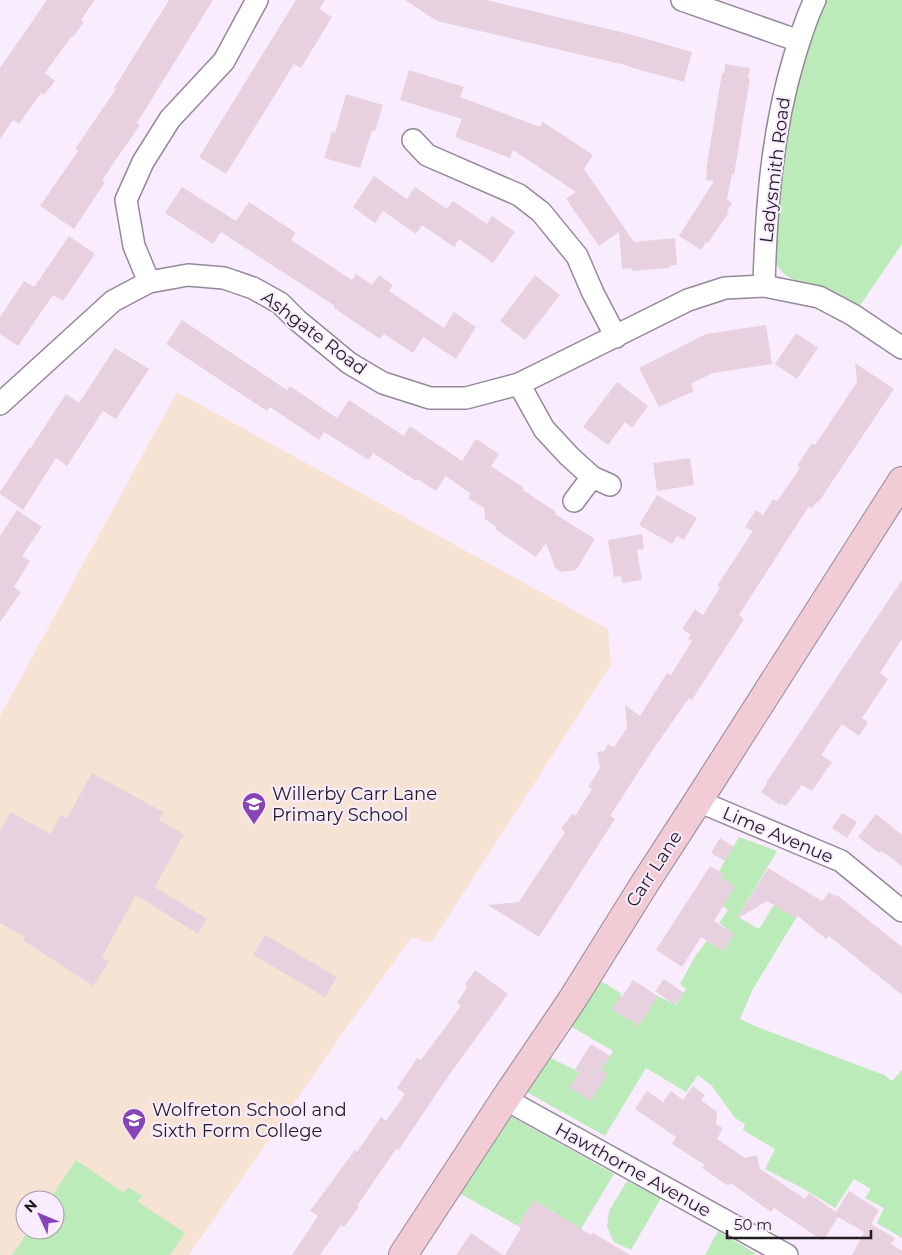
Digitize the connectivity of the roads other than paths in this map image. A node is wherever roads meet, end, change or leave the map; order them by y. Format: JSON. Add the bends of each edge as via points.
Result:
{"nodes":[{"id":1,"x":257,"y":0,"type":"edge"},
{"id":2,"x":682,"y":0,"type":"edge"},
{"id":3,"x":815,"y":0,"type":"edge"},
{"id":4,"x":799,"y":41,"type":"junction"},
{"id":5,"x":413,"y":140,"type":"dead end"},
{"id":6,"x":149,"y":282,"type":"junction"},
{"id":7,"x":764,"y":286,"type":"junction"},
{"id":8,"x":616,"y":337,"type":"junction"},
{"id":9,"x":902,"y":348,"type":"edge"},
{"id":10,"x":519,"y":384,"type":"junction"},
{"id":11,"x":0,"y":404,"type":"edge"},
{"id":12,"x":902,"y":481,"type":"edge"},
{"id":13,"x":574,"y":501,"type":"dead end"},
{"id":14,"x":698,"y":802,"type":"junction"},
{"id":15,"x":902,"y":911,"type":"edge"},
{"id":16,"x":505,"y":1099,"type":"junction"},
{"id":17,"x":403,"y":1255,"type":"edge"},
{"id":18,"x":787,"y":1255,"type":"edge"}],
"edges":[{"from":1,"to":6,"type":"street","via":[[224,61],[170,119],[143,162],[126,200],[134,246]]},
{"from":2,"to":4,"type":"street"},
{"from":3,"to":4,"type":"street","name":"Ladysmith Road"},
{"from":4,"to":7,"type":"street","name":"Ladysmith Road","via":[[784,92],[771,176]]},
{"from":5,"to":8,"type":"street","via":[[427,155],[519,195],[541,212],[577,256]]},
{"from":6,"to":10,"type":"street","name":"Ashgate Road","via":[[188,275],[224,278],[253,288],[280,303],[349,362],[383,383],[430,398],[466,398]]},
{"from":6,"to":11,"type":"street","name":"Ashgate Road","via":[[113,301]]},
{"from":7,"to":8,"type":"street","name":"Ashgate Road","via":[[725,288],[688,300]]},
{"from":7,"to":9,"type":"street","name":"Ashgate Road","via":[[819,296]]},
{"from":8,"to":10,"type":"street","name":"Ashgate Road"},
{"from":10,"to":13,"type":"street","via":[[544,429],[569,456],[601,481]]},
{"from":12,"to":14,"type":"street","name":"Carr Lane"},
{"from":14,"to":15,"type":"street","name":"Lime Avenue","via":[[841,861]]},
{"from":14,"to":16,"type":"street","name":"Carr Lane"},
{"from":16,"to":17,"type":"street","name":"Carr Lane"},
{"from":16,"to":18,"type":"street","name":"Hawthorne Avenue"}]}
